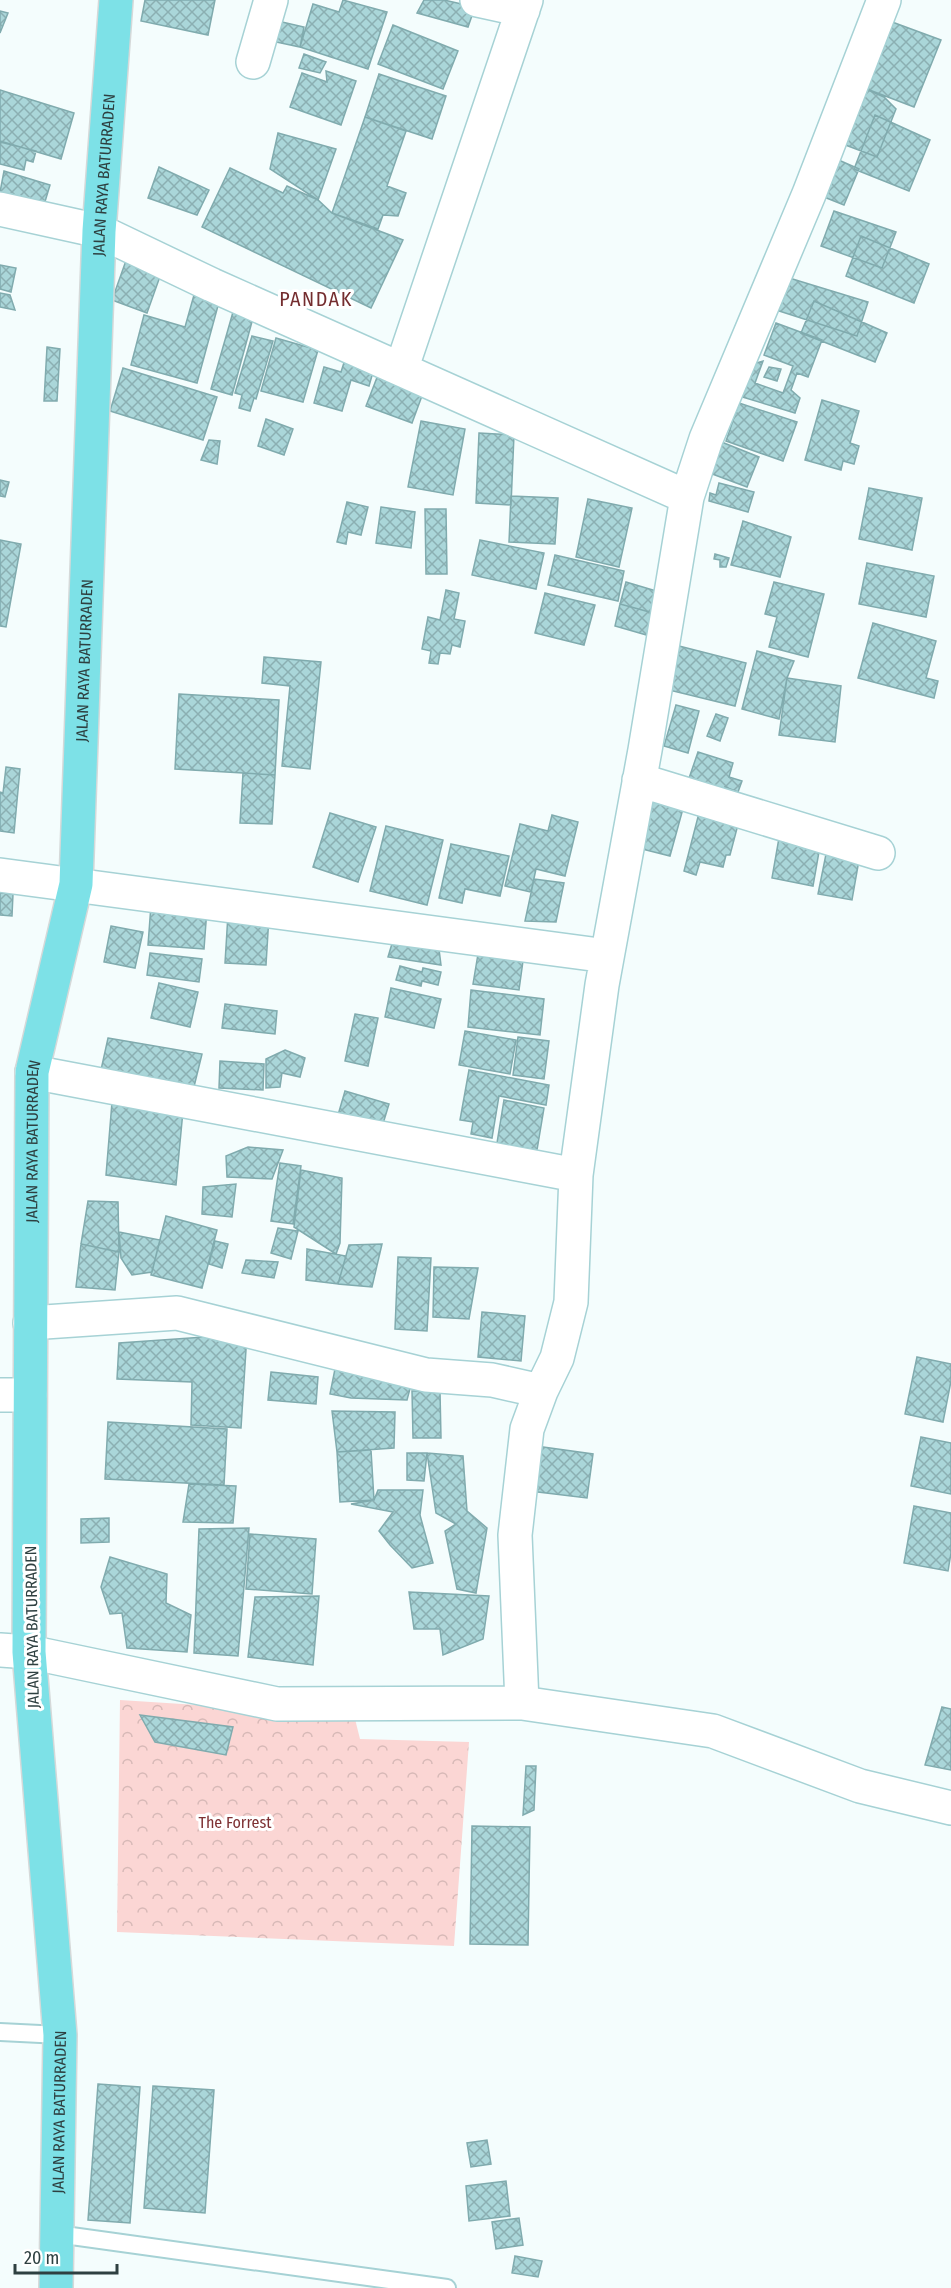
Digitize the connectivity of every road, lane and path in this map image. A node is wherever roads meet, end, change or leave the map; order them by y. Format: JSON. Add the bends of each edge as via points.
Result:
{"nodes":[{"id":1,"x":116,"y":0,"type":"edge"},
{"id":2,"x":271,"y":0,"type":"edge"},
{"id":3,"x":477,"y":0,"type":"edge"},
{"id":4,"x":884,"y":0,"type":"edge"},
{"id":5,"x":524,"y":5,"type":"edge"},
{"id":6,"x":253,"y":62,"type":"dead end"},
{"id":7,"x":0,"y":209,"type":"edge"},
{"id":8,"x":99,"y":231,"type":"junction"},
{"id":9,"x":402,"y":367,"type":"junction"},
{"id":10,"x":687,"y":497,"type":"junction"},
{"id":11,"x":639,"y":780,"type":"junction"},
{"id":12,"x":878,"y":853,"type":"dead end"},
{"id":13,"x":0,"y":875,"type":"edge"},
{"id":14,"x":76,"y":884,"type":"junction"},
{"id":15,"x":607,"y":956,"type":"junction"},
{"id":16,"x":32,"y":1072,"type":"junction"},
{"id":17,"x":576,"y":1175,"type":"junction"},
{"id":18,"x":30,"y":1323,"type":"junction"},
{"id":19,"x":541,"y":1390,"type":"junction"},
{"id":20,"x":15,"y":1395,"type":"edge"},
{"id":21,"x":15,"y":1651,"type":"edge"},
{"id":22,"x":522,"y":1703,"type":"junction"},
{"id":23,"x":951,"y":1808,"type":"edge"},
{"id":24,"x":0,"y":2032,"type":"edge"},
{"id":25,"x":60,"y":2035,"type":"junction"},
{"id":26,"x":57,"y":2234,"type":"junction"},
{"id":27,"x":56,"y":2288,"type":"edge"},
{"id":28,"x":447,"y":2288,"type":"edge"}],
"edges":[{"from":1,"to":8,"type":"main road","name":"JALAN RAYA BATURRADEN"},
{"from":2,"to":6,"type":"street"},
{"from":3,"to":5,"type":"street"},
{"from":4,"to":10,"type":"street","via":[[809,194],[706,439]]},
{"from":5,"to":9,"type":"street"},
{"from":7,"to":8,"type":"street"},
{"from":8,"to":9,"type":"street"},
{"from":8,"to":14,"type":"main road","name":"JALAN RAYA BATURRADEN"},
{"from":9,"to":10,"type":"street"},
{"from":10,"to":11,"type":"street"},
{"from":11,"to":12,"type":"street"},
{"from":11,"to":15,"type":"street"},
{"from":13,"to":14,"type":"street"},
{"from":14,"to":15,"type":"street"},
{"from":14,"to":16,"type":"main road","name":"JALAN RAYA BATURRADEN"},
{"from":15,"to":17,"type":"street"},
{"from":16,"to":17,"type":"street"},
{"from":16,"to":18,"type":"main road","name":"JALAN RAYA BATURRADEN"},
{"from":17,"to":19,"type":"street","via":[[571,1302],[557,1359]]},
{"from":18,"to":19,"type":"street","via":[[177,1313],[426,1375],[492,1380]]},
{"from":18,"to":20,"type":"main road","name":"JALAN RAYA BATURRADEN"},
{"from":19,"to":22,"type":"street","via":[[527,1429],[515,1535]]},
{"from":20,"to":21,"type":"main road","name":"JALAN RAYA BATURRADEN"},
{"from":21,"to":22,"type":"street","via":[[277,1704]]},
{"from":21,"to":25,"type":"main road","name":"JALAN RAYA BATURRADEN"},
{"from":22,"to":23,"type":"street","via":[[713,1731],[860,1786]]},
{"from":24,"to":25,"type":"lane"},
{"from":25,"to":26,"type":"main road","name":"JALAN RAYA BATURRADEN"},
{"from":26,"to":27,"type":"main road","name":"JALAN RAYA BATURRADEN"},
{"from":26,"to":28,"type":"lane"}]}
